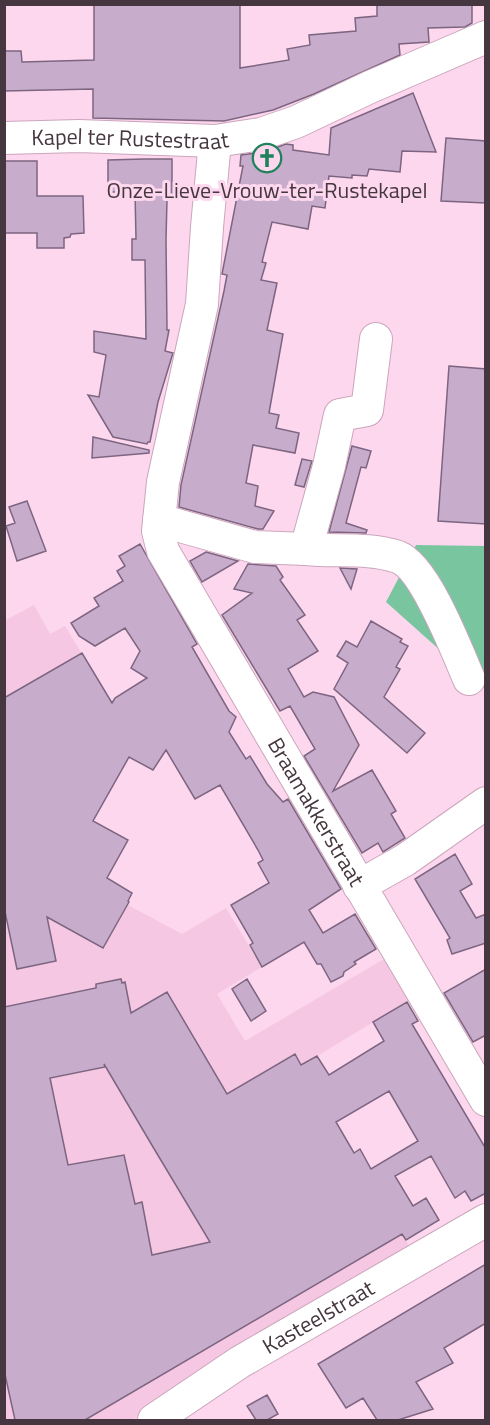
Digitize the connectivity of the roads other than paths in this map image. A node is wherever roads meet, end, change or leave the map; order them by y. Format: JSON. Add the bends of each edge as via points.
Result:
{"nodes":[{"id":1,"x":486,"y":37,"type":"edge"},
{"id":2,"x":4,"y":138,"type":"edge"},
{"id":3,"x":215,"y":141,"type":"junction"},
{"id":4,"x":376,"y":339,"type":"dead end"},
{"id":5,"x":159,"y":520,"type":"junction"},
{"id":6,"x":306,"y":549,"type":"junction"},
{"id":7,"x":469,"y":679,"type":"dead end"},
{"id":8,"x":486,"y":803,"type":"edge"},
{"id":9,"x":359,"y":886,"type":"junction"},
{"id":10,"x":486,"y":1100,"type":"edge"},
{"id":11,"x":486,"y":1220,"type":"edge"},
{"id":12,"x":154,"y":1420,"type":"edge"}],
"edges":[{"from":1,"to":3,"type":"street","name":"Kapel ter Rustestraat","via":[[296,123],[261,134]]},
{"from":2,"to":3,"type":"street","name":"Kapel ter Rustestraat","via":[[79,136]]},
{"from":3,"to":5,"type":"street","name":"Braamakkerstraat","via":[[202,304],[163,482]]},
{"from":4,"to":6,"type":"street","via":[[367,410],[340,416]]},
{"from":5,"to":6,"type":"street","via":[[255,547]]},
{"from":5,"to":9,"type":"street","name":"Braamakkerstraat","via":[[163,551]]},
{"from":6,"to":7,"type":"street","via":[[400,557],[418,573],[435,603]]},
{"from":8,"to":9,"type":"street","via":[[405,860]]},
{"from":9,"to":10,"type":"street","name":"Braamakkerstraat"},
{"from":11,"to":12,"type":"street","name":"Kasteelstraat","via":[[240,1362]]}]}
